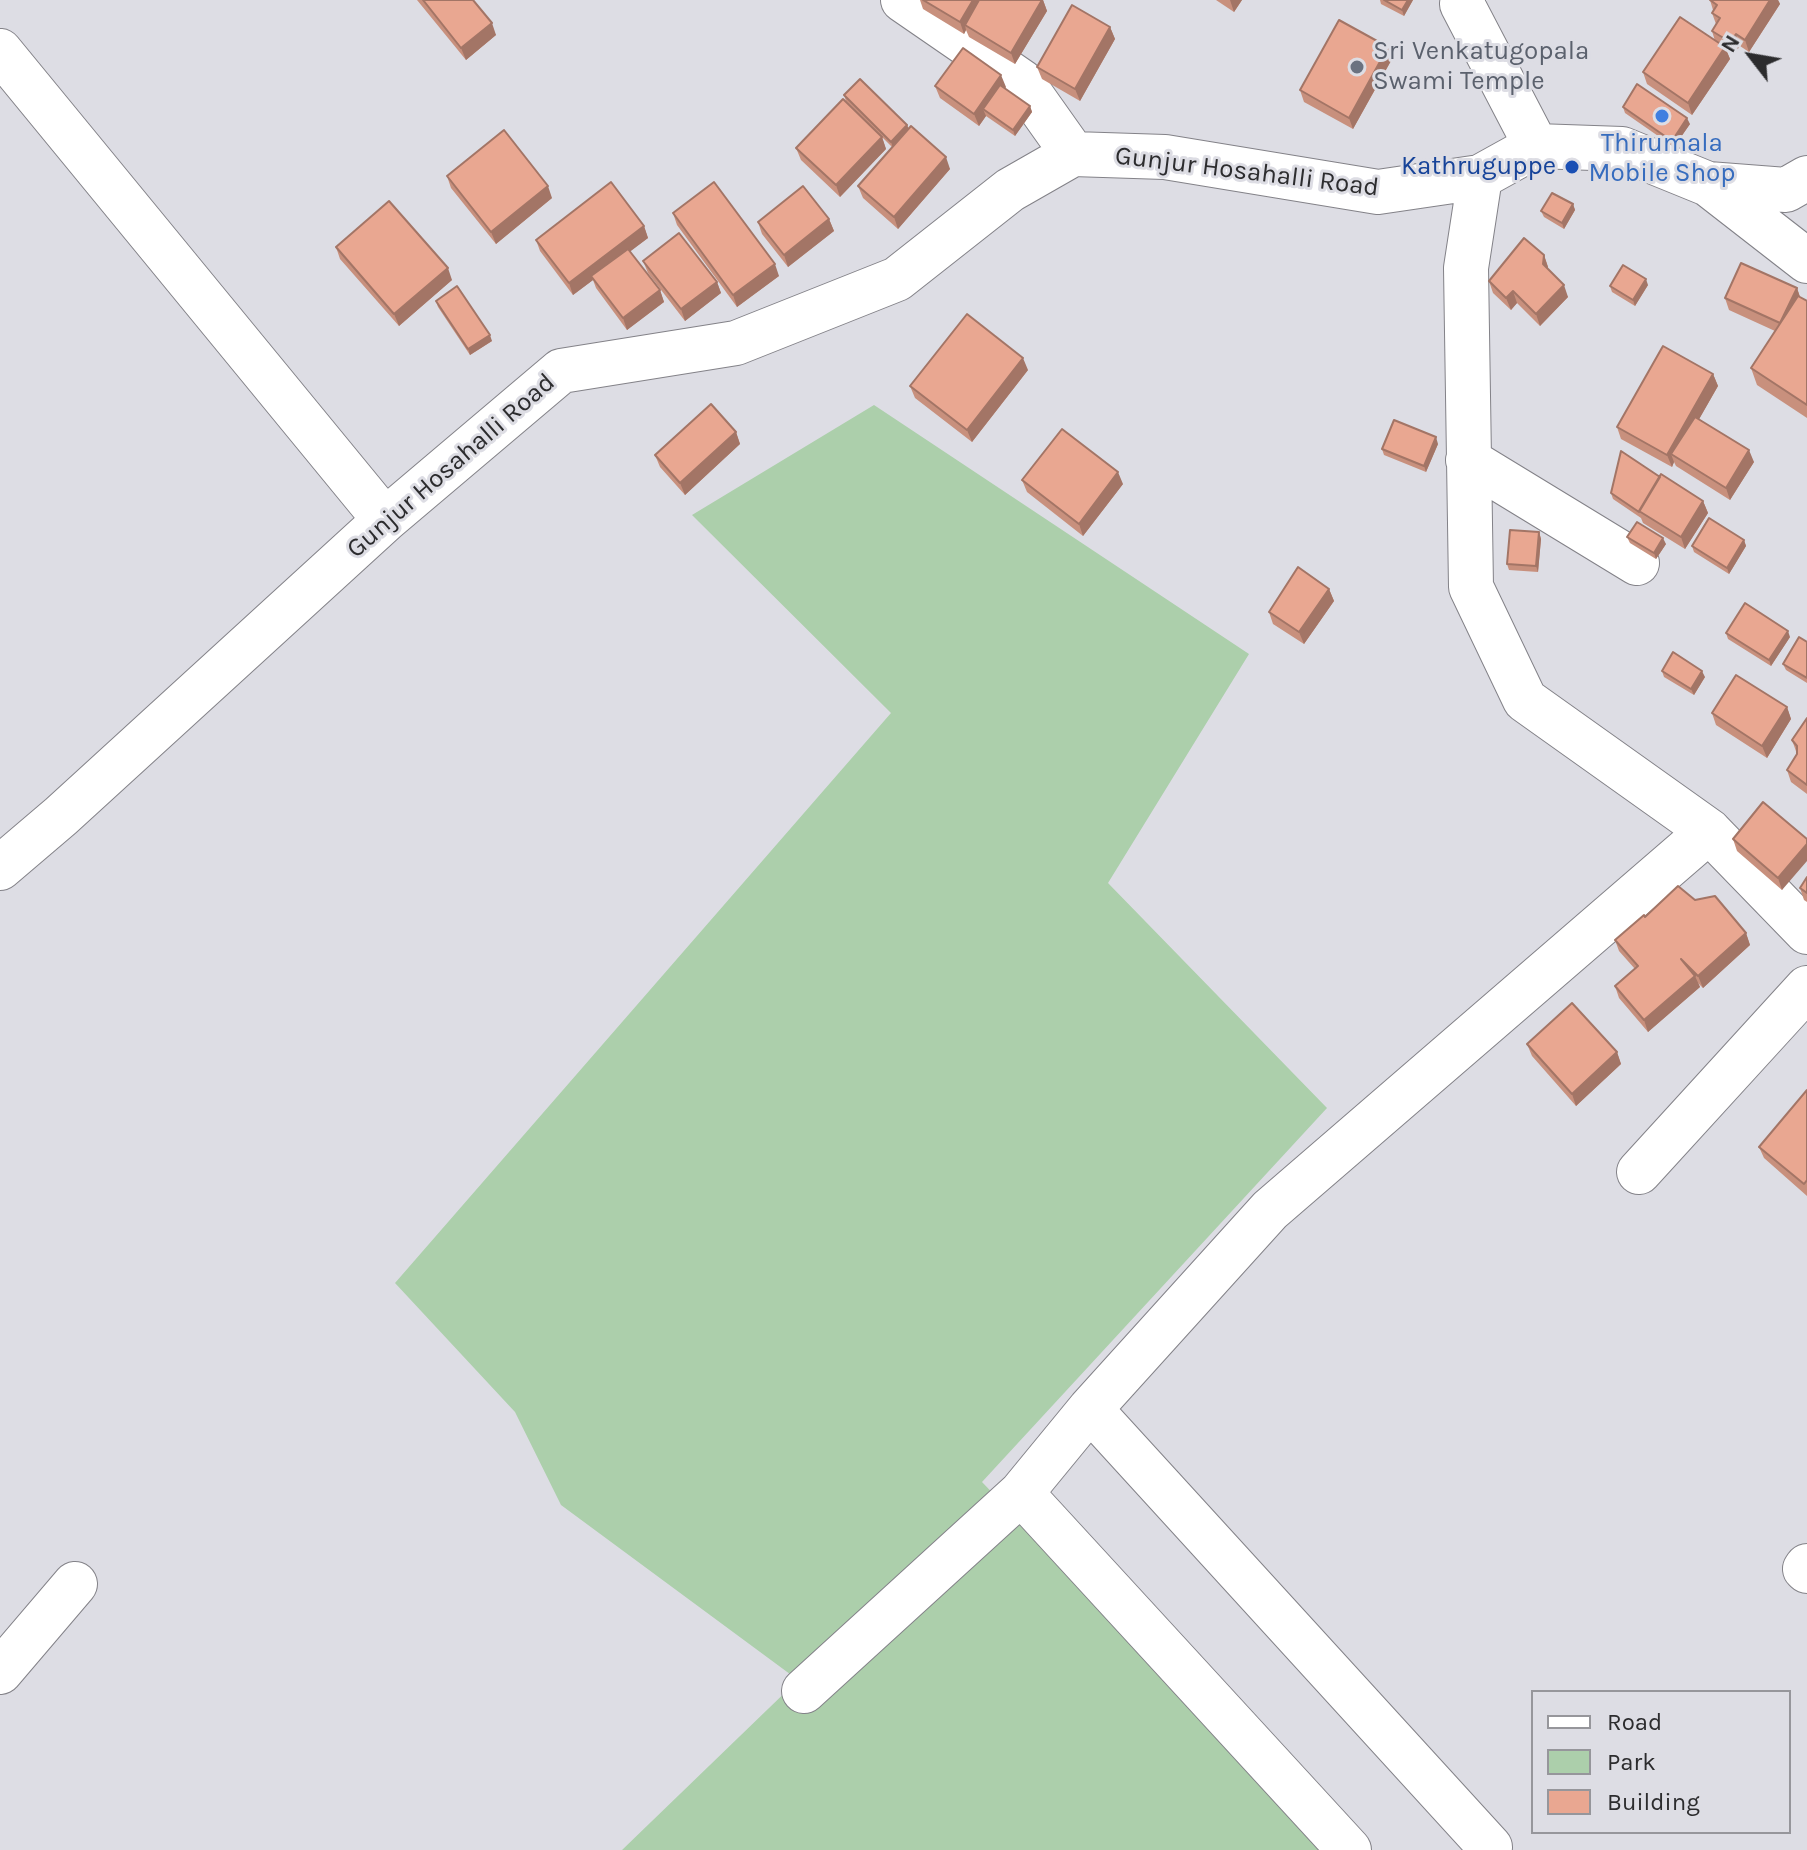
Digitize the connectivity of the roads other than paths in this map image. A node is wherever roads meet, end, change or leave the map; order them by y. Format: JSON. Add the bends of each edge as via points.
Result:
{"nodes":[{"id":1,"x":904,"y":1,"type":"edge"},
{"id":2,"x":1460,"y":1,"type":"edge"},
{"id":3,"x":0,"y":51,"type":"edge"},
{"id":4,"x":1536,"y":146,"type":"junction"},
{"id":5,"x":1073,"y":154,"type":"junction"},
{"id":6,"x":1480,"y":177,"type":"junction"},
{"id":7,"x":1807,"y":178,"type":"edge"},
{"id":8,"x":1708,"y":184,"type":"junction"},
{"id":9,"x":1807,"y":261,"type":"edge"},
{"id":10,"x":1468,"y":460,"type":"junction"},
{"id":11,"x":385,"y":520,"type":"junction"},
{"id":12,"x":1637,"y":563,"type":"dead end"},
{"id":13,"x":1709,"y":831,"type":"junction"},
{"id":14,"x":0,"y":868,"type":"edge"},
{"id":15,"x":1807,"y":932,"type":"edge"},
{"id":16,"x":1807,"y":988,"type":"edge"},
{"id":17,"x":1639,"y":1172,"type":"dead end"},
{"id":18,"x":1090,"y":1409,"type":"junction"},
{"id":19,"x":1021,"y":1493,"type":"junction"},
{"id":20,"x":75,"y":1584,"type":"dead end"},
{"id":21,"x":0,"y":1672,"type":"edge"},
{"id":22,"x":804,"y":1691,"type":"dead end"},
{"id":23,"x":1490,"y":1847,"type":"dead end"},
{"id":24,"x":1349,"y":1850,"type":"edge"}],
"edges":[{"from":1,"to":5,"type":"street","via":[[1022,82]]},
{"from":2,"to":4,"type":"street"},
{"from":3,"to":11,"type":"street"},
{"from":4,"to":6,"type":"street","name":"Gunjur Hosahalli Road"},
{"from":4,"to":8,"type":"street","via":[[1622,149]]},
{"from":5,"to":6,"type":"street","name":"Gunjur Hosahalli Road","via":[[1165,157],[1378,192]]},
{"from":5,"to":11,"type":"street","name":"Gunjur Hosahalli Road","via":[[1010,190],[897,279],[736,343],[561,371]]},
{"from":6,"to":10,"type":"street","via":[[1466,268]]},
{"from":7,"to":8,"type":"street","via":[[1786,190]]},
{"from":8,"to":9,"type":"street"},
{"from":10,"to":12,"type":"street"},
{"from":10,"to":13,"type":"street","via":[[1471,587],[1525,700]]},
{"from":11,"to":14,"type":"street","name":"Gunjur Hosahalli Road"},
{"from":13,"to":15,"type":"street"},
{"from":13,"to":18,"type":"street","via":[[1270,1210]]},
{"from":16,"to":17,"type":"street"},
{"from":18,"to":19,"type":"street"},
{"from":18,"to":23,"type":"street"},
{"from":19,"to":22,"type":"street"},
{"from":19,"to":24,"type":"street"},
{"from":20,"to":21,"type":"street"}]}
